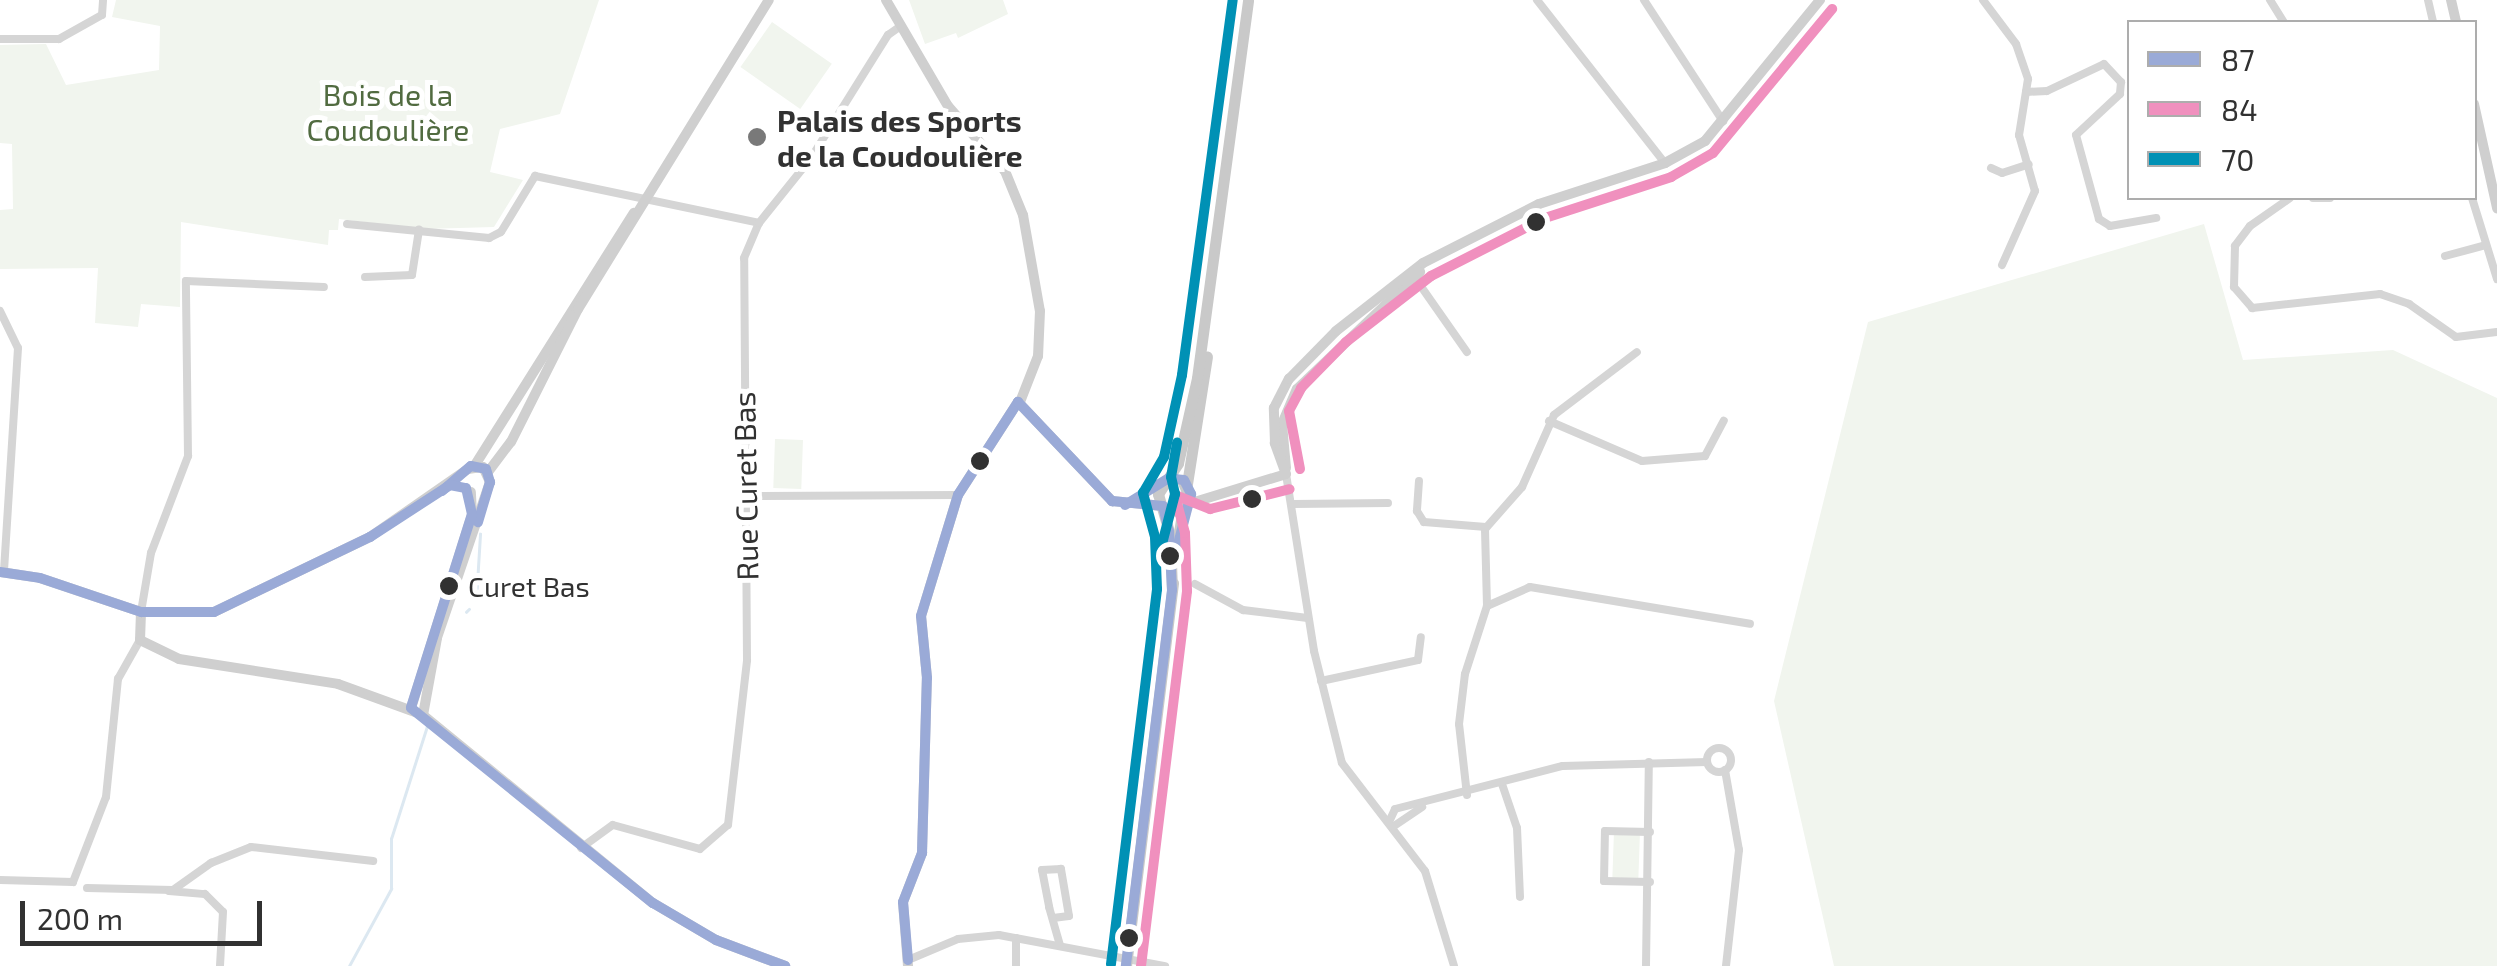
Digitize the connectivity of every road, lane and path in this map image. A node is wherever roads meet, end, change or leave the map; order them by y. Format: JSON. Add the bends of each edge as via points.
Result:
{"nodes":[{"id":1,"x":103,"y":0,"type":"edge"},
{"id":2,"x":769,"y":0,"type":"edge"},
{"id":3,"x":886,"y":0,"type":"edge"},
{"id":4,"x":1248,"y":0,"type":"edge"},
{"id":5,"x":1537,"y":0,"type":"edge"},
{"id":6,"x":1644,"y":0,"type":"edge"},
{"id":7,"x":1820,"y":0,"type":"edge"},
{"id":8,"x":1983,"y":0,"type":"edge"},
{"id":9,"x":901,"y":26,"type":"junction"},
{"id":10,"x":0,"y":39,"type":"edge"},
{"id":11,"x":2126,"y":91,"type":"edge"},
{"id":12,"x":2026,"y":92,"type":"junction"},
{"id":13,"x":2477,"y":117,"type":"edge"},
{"id":14,"x":1723,"y":121,"type":"junction"},
{"id":15,"x":1665,"y":162,"type":"junction"},
{"id":16,"x":2029,"y":164,"type":"junction"},
{"id":17,"x":1991,"y":168,"type":"dead end"},
{"id":18,"x":2492,"y":182,"type":"junction"},
{"id":19,"x":2497,"y":195,"type":"edge"},
{"id":20,"x":647,"y":200,"type":"junction"},
{"id":21,"x":2287,"y":200,"type":"edge"},
{"id":22,"x":2473,"y":200,"type":"edge"},
{"id":23,"x":2497,"y":208,"type":"edge"},
{"id":24,"x":2156,"y":218,"type":"dead end"},
{"id":25,"x":759,"y":223,"type":"junction"},
{"id":26,"x":347,"y":224,"type":"dead end"},
{"id":27,"x":419,"y":230,"type":"junction"},
{"id":28,"x":1218,"y":239,"type":"junction"},
{"id":29,"x":2486,"y":245,"type":"junction"},
{"id":30,"x":2445,"y":256,"type":"dead end"},
{"id":31,"x":2002,"y":266,"type":"dead end"},
{"id":32,"x":1412,"y":274,"type":"junction"},
{"id":33,"x":365,"y":277,"type":"dead end"},
{"id":34,"x":2497,"y":279,"type":"edge"},
{"id":35,"x":324,"y":287,"type":"dead end"},
{"id":36,"x":0,"y":311,"type":"edge"},
{"id":37,"x":2497,"y":332,"type":"edge"},
{"id":38,"x":1467,"y":352,"type":"dead end"},
{"id":39,"x":1637,"y":352,"type":"dead end"},
{"id":40,"x":1020,"y":402,"type":"junction"},
{"id":41,"x":1010,"y":416,"type":"junction"},
{"id":42,"x":1026,"y":416,"type":"junction"},
{"id":43,"x":1549,"y":421,"type":"junction"},
{"id":44,"x":1724,"y":421,"type":"dead end"},
{"id":45,"x":475,"y":465,"type":"junction"},
{"id":46,"x":488,"y":472,"type":"junction"},
{"id":47,"x":1286,"y":474,"type":"junction"},
{"id":48,"x":1169,"y":478,"type":"junction"},
{"id":49,"x":1419,"y":481,"type":"dead end"},
{"id":50,"x":471,"y":486,"type":"junction"},
{"id":51,"x":1189,"y":487,"type":"junction"},
{"id":52,"x":1158,"y":489,"type":"junction"},
{"id":53,"x":1209,"y":494,"type":"junction"},
{"id":54,"x":958,"y":495,"type":"junction"},
{"id":55,"x":745,"y":496,"type":"junction"},
{"id":56,"x":1388,"y":503,"type":"dead end"},
{"id":57,"x":1136,"y":504,"type":"junction"},
{"id":58,"x":1293,"y":504,"type":"junction"},
{"id":59,"x":1163,"y":506,"type":"junction"},
{"id":60,"x":1186,"y":506,"type":"junction"},
{"id":61,"x":1486,"y":527,"type":"junction"},
{"id":62,"x":2,"y":572,"type":"edge"},
{"id":63,"x":1195,"y":584,"type":"dead end"},
{"id":64,"x":1172,"y":590,"type":"junction"},
{"id":65,"x":1487,"y":606,"type":"junction"},
{"id":66,"x":141,"y":612,"type":"junction"},
{"id":67,"x":1308,"y":618,"type":"junction"},
{"id":68,"x":1750,"y":624,"type":"dead end"},
{"id":69,"x":1422,"y":637,"type":"dead end"},
{"id":70,"x":140,"y":640,"type":"junction"},
{"id":71,"x":1322,"y":680,"type":"junction"},
{"id":72,"x":411,"y":708,"type":"junction"},
{"id":73,"x":424,"y":714,"type":"junction"},
{"id":74,"x":1649,"y":762,"type":"junction"},
{"id":75,"x":1707,"y":762,"type":"junction"},
{"id":76,"x":1724,"y":770,"type":"junction"},
{"id":77,"x":1502,"y":784,"type":"junction"},
{"id":78,"x":1466,"y":794,"type":"junction"},
{"id":79,"x":1370,"y":802,"type":"junction"},
{"id":80,"x":1425,"y":805,"type":"junction"},
{"id":81,"x":1398,"y":809,"type":"junction"},
{"id":82,"x":1398,"y":823,"type":"junction"},
{"id":83,"x":1650,"y":832,"type":"junction"},
{"id":84,"x":580,"y":848,"type":"junction"},
{"id":85,"x":373,"y":861,"type":"dead end"},
{"id":86,"x":0,"y":880,"type":"edge"},
{"id":87,"x":76,"y":880,"type":"junction"},
{"id":88,"x":1650,"y":882,"type":"junction"},
{"id":89,"x":165,"y":891,"type":"junction"},
{"id":90,"x":1520,"y":897,"type":"dead end"},
{"id":91,"x":1053,"y":918,"type":"junction"},
{"id":92,"x":1016,"y":938,"type":"junction"},
{"id":93,"x":1060,"y":945,"type":"junction"},
{"id":94,"x":1126,"y":961,"type":"edge"},
{"id":95,"x":908,"y":963,"type":"edge"},
{"id":96,"x":220,"y":966,"type":"edge"},
{"id":97,"x":785,"y":966,"type":"edge"},
{"id":98,"x":896,"y":966,"type":"edge"},
{"id":99,"x":1016,"y":966,"type":"edge"},
{"id":100,"x":1165,"y":966,"type":"edge"},
{"id":101,"x":1454,"y":966,"type":"edge"},
{"id":102,"x":1646,"y":966,"type":"edge"},
{"id":103,"x":1726,"y":966,"type":"edge"}],
"edges":[{"from":1,"to":10,"type":"street","via":[[102,15],[59,39]]},
{"from":2,"to":20,"type":"street"},
{"from":3,"to":9,"type":"street"},
{"from":4,"to":28,"type":"main road"},
{"from":5,"to":15,"type":"street"},
{"from":6,"to":14,"type":"street"},
{"from":7,"to":14,"type":"street"},
{"from":8,"to":12,"type":"street","via":[[2016,44]]},
{"from":9,"to":25,"type":"street","name":"Rue Curet Bas"},
{"from":9,"to":40,"type":"street","via":[[948,106],[1005,171],[1023,215],[1040,311],[1038,356]]},
{"from":11,"to":12,"type":"street","via":[[2098,62],[2047,90]]},
{"from":11,"to":24,"type":"street","via":[[2076,136],[2076,144],[2103,224]]},
{"from":12,"to":16,"type":"street","via":[[2018,123]]},
{"from":13,"to":18,"type":"street"},
{"from":14,"to":15,"type":"street","via":[[1705,141]]},
{"from":15,"to":32,"type":"street","via":[[1547,200]]},
{"from":16,"to":17,"type":"street","via":[[2002,172]]},
{"from":16,"to":31,"type":"street","via":[[2033,204]]},
{"from":18,"to":19,"type":"street"},
{"from":18,"to":23,"type":"street"},
{"from":20,"to":25,"type":"street"},
{"from":20,"to":27,"type":"street","via":[[535,176],[492,237]]},
{"from":20,"to":45,"type":"street"},
{"from":20,"to":46,"type":"street"},
{"from":21,"to":37,"type":"street","via":[[2250,226],[2235,246],[2234,286],[2252,308],[2380,294],[2409,304],[2456,337]]},
{"from":22,"to":29,"type":"street"},
{"from":25,"to":55,"type":"street","name":"Rue Curet Bas","via":[[744,258],[740,297]]},
{"from":26,"to":27,"type":"street"},
{"from":27,"to":33,"type":"street","via":[[410,277]]},
{"from":28,"to":48,"type":"main road","via":[[1190,415]]},
{"from":28,"to":51,"type":"main road"},
{"from":29,"to":30,"type":"street"},
{"from":29,"to":34,"type":"street"},
{"from":32,"to":38,"type":"street"},
{"from":32,"to":47,"type":"street","via":[[1336,331],[1283,389],[1273,428]]},
{"from":35,"to":66,"type":"street","via":[[186,281],[188,456],[155,541]]},
{"from":36,"to":62,"type":"street","via":[[18,348]]},
{"from":39,"to":43,"type":"street","via":[[1577,392]]},
{"from":40,"to":41,"type":"street","via":[[1010,407]]},
{"from":40,"to":42,"type":"street"},
{"from":41,"to":42,"type":"street"},
{"from":41,"to":54,"type":"street"},
{"from":42,"to":57,"type":"street","via":[[1112,501]]},
{"from":43,"to":44,"type":"street","via":[[1638,461],[1704,456]]},
{"from":43,"to":61,"type":"street","via":[[1522,487]]},
{"from":45,"to":46,"type":"street"},
{"from":45,"to":50,"type":"street"},
{"from":46,"to":50,"type":"street"},
{"from":47,"to":53,"type":"street"},
{"from":47,"to":58,"type":"street"},
{"from":48,"to":51,"type":"main road"},
{"from":48,"to":52,"type":"main road"},
{"from":49,"to":61,"type":"street","via":[[1416,510],[1424,522]]},
{"from":50,"to":66,"type":"street","via":[[450,486],[395,523],[238,604],[195,614]]},
{"from":50,"to":72,"type":"street","via":[[472,514]]},
{"from":50,"to":73,"type":"street"},
{"from":51,"to":53,"type":"street"},
{"from":51,"to":60,"type":"main road"},
{"from":52,"to":57,"type":"street"},
{"from":52,"to":59,"type":"main road"},
{"from":53,"to":60,"type":"street"},
{"from":54,"to":55,"type":"street"},
{"from":54,"to":95,"type":"street","via":[[921,616],[922,853],[903,902]]},
{"from":55,"to":84,"type":"street","name":"Rue Curet Bas","via":[[747,660],[728,825],[700,850],[622,825]]},
{"from":56,"to":58,"type":"street"},
{"from":57,"to":59,"type":"street"},
{"from":58,"to":67,"type":"street"},
{"from":59,"to":60,"type":"main road"},
{"from":59,"to":64,"type":"main road"},
{"from":60,"to":64,"type":"main road"},
{"from":61,"to":65,"type":"street"},
{"from":62,"to":66,"type":"street"},
{"from":63,"to":67,"type":"street","via":[[1242,610]]},
{"from":64,"to":94,"type":"main road"},
{"from":65,"to":68,"type":"street","via":[[1530,587]]},
{"from":65,"to":78,"type":"street","via":[[1460,706],[1458,753]]},
{"from":66,"to":70,"type":"street"},
{"from":67,"to":71,"type":"street"},
{"from":69,"to":71,"type":"street","via":[[1418,660]]},
{"from":70,"to":72,"type":"street","via":[[216,669],[338,684]]},
{"from":70,"to":87,"type":"street","via":[[118,679],[106,797]]},
{"from":71,"to":79,"type":"street","via":[[1342,763]]},
{"from":72,"to":73,"type":"street"},
{"from":73,"to":84,"type":"street"},
{"from":74,"to":75,"type":"street"},
{"from":74,"to":77,"type":"street","via":[[1582,763]]},
{"from":74,"to":83,"type":"street"},
{"from":75,"to":76,"type":"street"},
{"from":75,"to":76,"type":"street","via":[[1712,750],[1722,748],[1731,756]]},
{"from":76,"to":103,"type":"street","via":[[1740,850]]},
{"from":77,"to":78,"type":"street"},
{"from":77,"to":90,"type":"street","via":[[1517,828]]},
{"from":78,"to":80,"type":"street"},
{"from":79,"to":81,"type":"street"},
{"from":79,"to":82,"type":"street"},
{"from":80,"to":81,"type":"street"},
{"from":80,"to":82,"type":"street"},
{"from":81,"to":82,"type":"street"},
{"from":81,"to":82,"type":"street"},
{"from":82,"to":101,"type":"street","via":[[1440,903]]},
{"from":83,"to":88,"type":"street"},
{"from":83,"to":88,"type":"street","via":[[1605,830],[1604,847],[1604,881]]},
{"from":84,"to":97,"type":"street","via":[[688,924]]},
{"from":85,"to":89,"type":"street","via":[[251,847]]},
{"from":86,"to":87,"type":"street"},
{"from":87,"to":89,"type":"street","via":[[84,892]]},
{"from":88,"to":102,"type":"street"},
{"from":89,"to":96,"type":"street","via":[[205,894],[223,912]]},
{"from":91,"to":91,"type":"street","via":[[1042,870],[1062,869],[1069,916]]},
{"from":91,"to":93,"type":"street"},
{"from":92,"to":93,"type":"street"},
{"from":92,"to":95,"type":"street","via":[[958,939]]},
{"from":92,"to":99,"type":"street"},
{"from":93,"to":94,"type":"street"},
{"from":94,"to":100,"type":"street"},
{"from":95,"to":98,"type":"street"}]}
